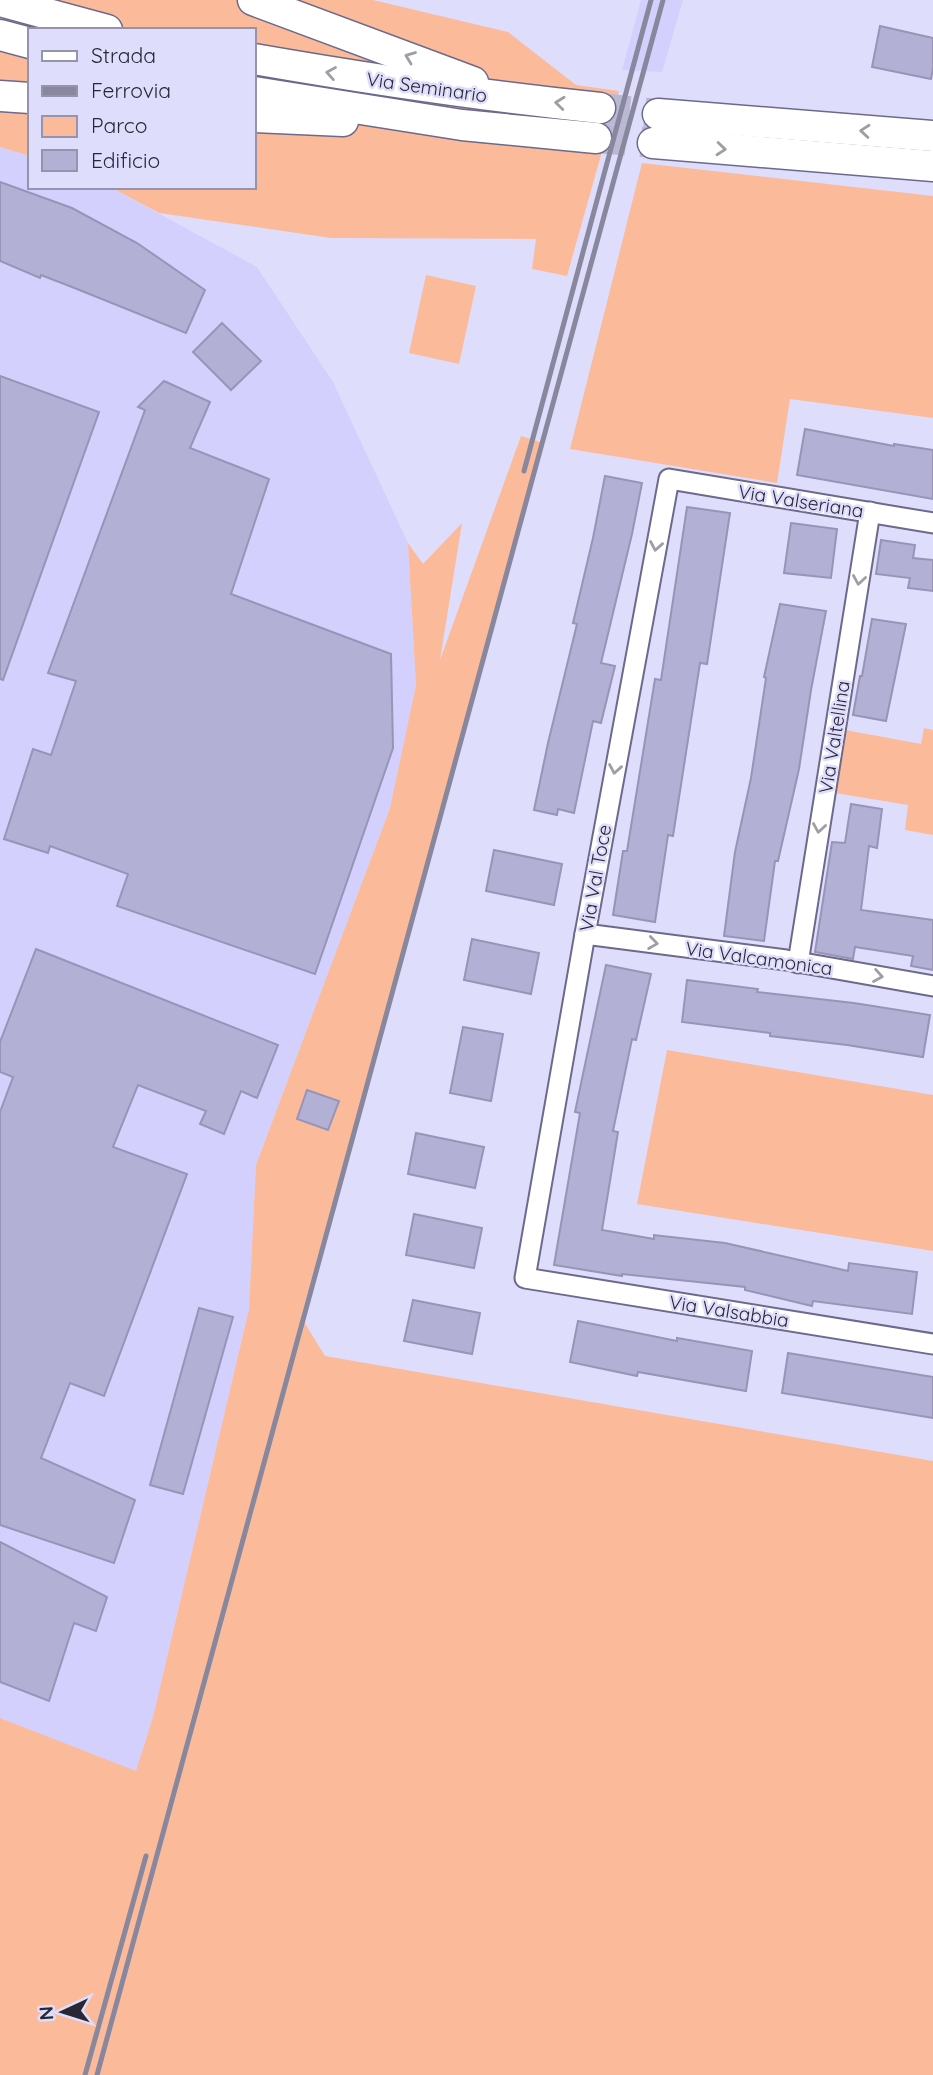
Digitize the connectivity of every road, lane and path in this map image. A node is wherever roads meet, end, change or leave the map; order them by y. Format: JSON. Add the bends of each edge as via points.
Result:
{"nodes":[{"id":1,"x":253,"y":0,"type":"edge"},
{"id":2,"x":0,"y":1,"type":"edge"},
{"id":3,"x":100,"y":28,"type":"edge"},
{"id":4,"x":0,"y":35,"type":"edge"},
{"id":5,"x":28,"y":42,"type":"edge"},
{"id":6,"x":256,"y":59,"type":"edge"},
{"id":7,"x":256,"y":92,"type":"edge"},
{"id":8,"x":0,"y":96,"type":"edge"},
{"id":9,"x":28,"y":98,"type":"edge"},
{"id":10,"x":520,"y":99,"type":"junction"},
{"id":11,"x":600,"y":108,"type":"tunnel mouth"},
{"id":12,"x":256,"y":117,"type":"edge"},
{"id":13,"x":462,"y":125,"type":"junction"},
{"id":14,"x":933,"y":136,"type":"edge"},
{"id":15,"x":596,"y":138,"type":"tunnel mouth"},
{"id":16,"x":933,"y":166,"type":"edge"},
{"id":17,"x":669,"y":478,"type":"joint"},
{"id":18,"x":870,"y":512,"type":"junction"},
{"id":19,"x":933,"y":523,"type":"edge"},
{"id":20,"x":585,"y":934,"type":"junction"},
{"id":21,"x":798,"y":962,"type":"junction"},
{"id":22,"x":933,"y":986,"type":"edge"},
{"id":23,"x":525,"y":1278,"type":"joint"},
{"id":24,"x":933,"y":1344,"type":"edge"}],
"edges":[{"from":10,"to":1,"type":"main road","one_way":true},
{"from":2,"to":3,"type":"main road"},
{"from":4,"to":5,"type":"main road"},
{"from":10,"to":6,"type":"main road","name":"Via Seminario","one_way":true},
{"from":7,"to":13,"type":"main road","name":"Via Seminario"},
{"from":8,"to":9,"type":"main road"},
{"from":11,"to":10,"type":"main road","name":"Via Seminario","one_way":true},
{"from":12,"to":13,"type":"main road"},
{"from":13,"to":15,"type":"main road","name":"Via Seminario"},
{"from":14,"to":16,"type":"main road","one_way":true,"via":[[655,129]]},
{"from":17,"to":18,"type":"street","name":"Via Valseriana"},
{"from":17,"to":20,"type":"street","name":"Via Val Toce","one_way":true},
{"from":18,"to":19,"type":"street","name":"Via Valseriana"},
{"from":18,"to":21,"type":"street","name":"Via Valtellina","one_way":true},
{"from":20,"to":21,"type":"street","name":"Via Valcamonica","one_way":true},
{"from":20,"to":23,"type":"street","name":"Via Val Toce"},
{"from":21,"to":22,"type":"street","name":"Via Valcamonica","one_way":true},
{"from":23,"to":24,"type":"street","name":"Via Valsabbia"}]}
